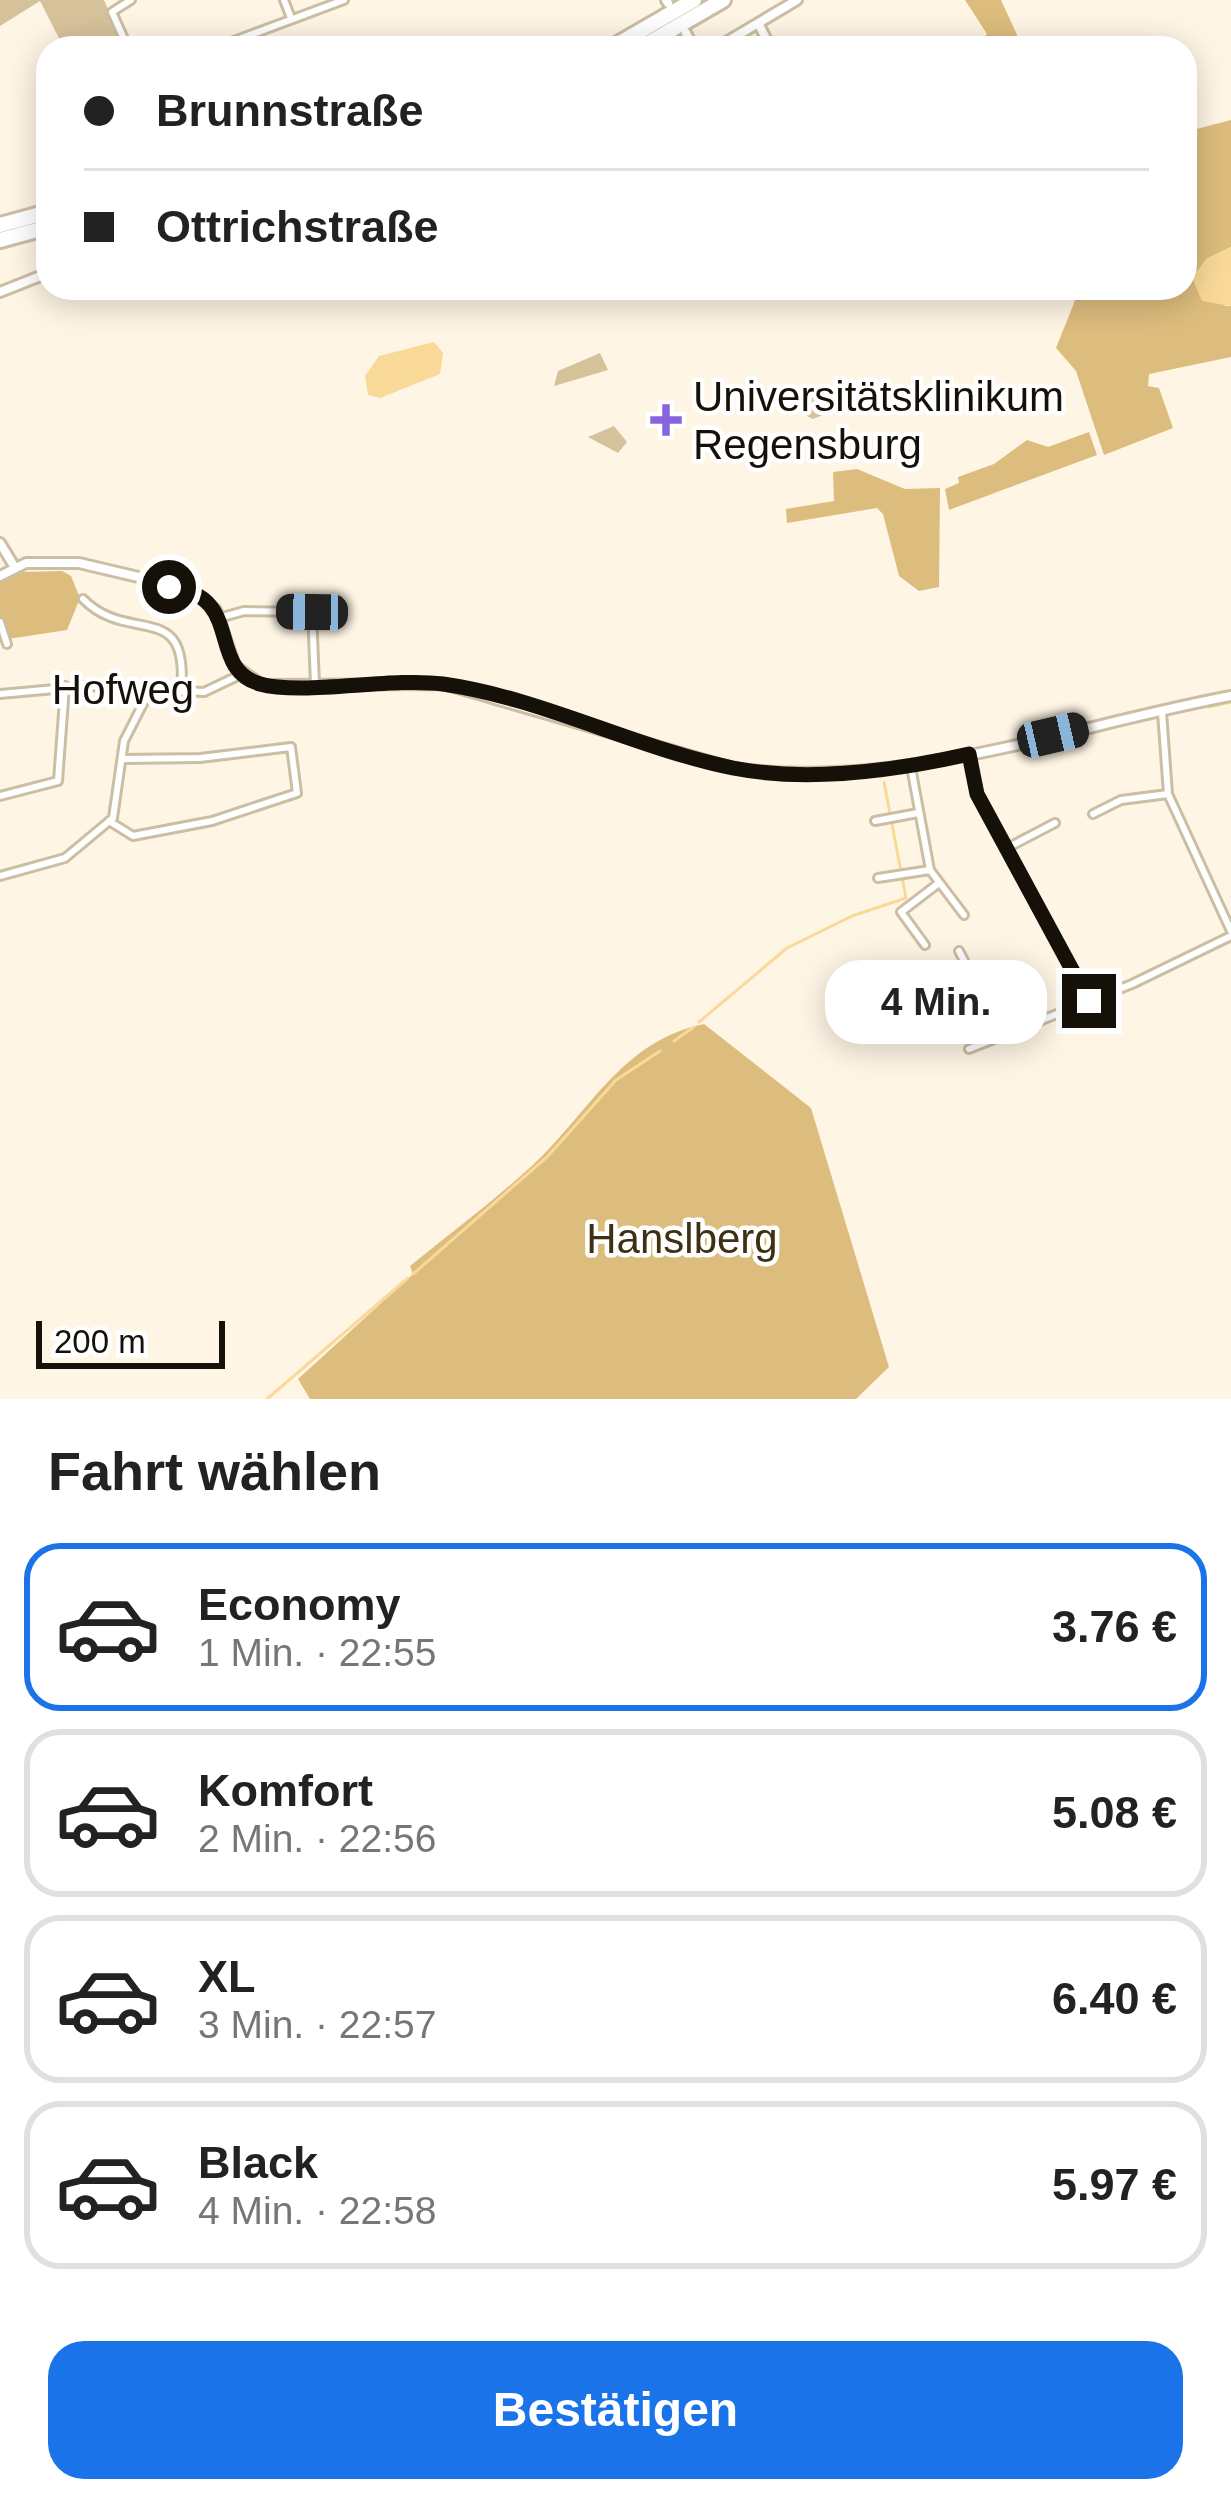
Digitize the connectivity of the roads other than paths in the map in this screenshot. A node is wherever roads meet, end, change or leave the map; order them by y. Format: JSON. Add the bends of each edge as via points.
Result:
{"nodes":[{"id":1,"x":130,"y":0,"type":"edge"},
{"id":2,"x":284,"y":0,"type":"edge"},
{"id":3,"x":344,"y":0,"type":"edge"},
{"id":4,"x":694,"y":0,"type":"edge"},
{"id":5,"x":723,"y":0,"type":"edge"},
{"id":6,"x":797,"y":0,"type":"edge"},
{"id":7,"x":291,"y":18,"type":"junction"},
{"id":8,"x":758,"y":23,"type":"junction"},
{"id":9,"x":686,"y":33,"type":"dead end"},
{"id":10,"x":123,"y":36,"type":"edge"},
{"id":11,"x":245,"y":36,"type":"edge"},
{"id":12,"x":632,"y":36,"type":"edge"},
{"id":13,"x":661,"y":36,"type":"edge"},
{"id":14,"x":688,"y":36,"type":"edge"},
{"id":15,"x":736,"y":36,"type":"edge"},
{"id":16,"x":765,"y":36,"type":"edge"},
{"id":17,"x":36,"y":215,"type":"edge"},
{"id":18,"x":0,"y":224,"type":"edge"},
{"id":19,"x":36,"y":230,"type":"edge"},
{"id":20,"x":0,"y":240,"type":"edge"},
{"id":21,"x":36,"y":278,"type":"edge"},
{"id":22,"x":0,"y":292,"type":"edge"},
{"id":23,"x":0,"y":543,"type":"edge"},
{"id":24,"x":14,"y":566,"type":"junction"},
{"id":25,"x":0,"y":576,"type":"edge"},
{"id":26,"x":83,"y":599,"type":"dead end"},
{"id":27,"x":219,"y":618,"type":"junction"},
{"id":28,"x":0,"y":622,"type":"edge"},
{"id":29,"x":7,"y":644,"type":"dead end"},
{"id":30,"x":242,"y":674,"type":"junction"},
{"id":31,"x":315,"y":684,"type":"junction"},
{"id":32,"x":65,"y":686,"type":"junction"},
{"id":33,"x":150,"y":690,"type":"junction"},
{"id":34,"x":181,"y":692,"type":"junction"},
{"id":35,"x":0,"y":694,"type":"edge"},
{"id":36,"x":1231,"y":696,"type":"edge"},
{"id":37,"x":1162,"y":712,"type":"junction"},
{"id":38,"x":969,"y":754,"type":"junction"},
{"id":39,"x":124,"y":759,"type":"junction"},
{"id":40,"x":912,"y":770,"type":"junction"},
{"id":41,"x":1168,"y":794,"type":"junction"},
{"id":42,"x":0,"y":796,"type":"edge"},
{"id":43,"x":919,"y":813,"type":"junction"},
{"id":44,"x":1093,"y":814,"type":"dead end"},
{"id":45,"x":110,"y":821,"type":"junction"},
{"id":46,"x":875,"y":821,"type":"dead end"},
{"id":47,"x":1055,"y":823,"type":"dead end"},
{"id":48,"x":1007,"y":848,"type":"junction"},
{"id":49,"x":930,"y":870,"type":"junction"},
{"id":50,"x":0,"y":876,"type":"edge"},
{"id":51,"x":878,"y":878,"type":"dead end"},
{"id":52,"x":939,"y":883,"type":"junction"},
{"id":53,"x":964,"y":915,"type":"dead end"},
{"id":54,"x":1231,"y":934,"type":"edge"},
{"id":55,"x":926,"y":944,"type":"dead end"},
{"id":56,"x":958,"y":951,"type":"dead end"},
{"id":57,"x":1089,"y":1001,"type":"junction"},
{"id":58,"x":1004,"y":1036,"type":"junction"},
{"id":59,"x":969,"y":1049,"type":"dead end"}],
"edges":[{"from":1,"to":10,"type":"street","via":[[112,12]]},
{"from":2,"to":7,"type":"street"},
{"from":3,"to":7,"type":"street"},
{"from":4,"to":12,"type":"highway"},
{"from":5,"to":13,"type":"highway"},
{"from":6,"to":8,"type":"street"},
{"from":7,"to":11,"type":"street"},
{"from":8,"to":15,"type":"street"},
{"from":8,"to":16,"type":"street"},
{"from":9,"to":14,"type":"street"},
{"from":17,"to":18,"type":"highway"},
{"from":19,"to":20,"type":"highway"},
{"from":21,"to":22,"type":"street"},
{"from":23,"to":24,"type":"street"},
{"from":24,"to":25,"type":"street"},
{"from":24,"to":27,"type":"street","via":[[79,563],[189,589]]},
{"from":26,"to":34,"type":"street","via":[[176,641],[184,656]]},
{"from":27,"to":30,"type":"street"},
{"from":27,"to":31,"type":"street","via":[[312,612]]},
{"from":28,"to":29,"type":"street"},
{"from":30,"to":31,"type":"street","via":[[270,686]]},
{"from":30,"to":34,"type":"street","name":"Hofweg","via":[[226,686]]},
{"from":31,"to":40,"type":"street","via":[[449,685],[732,768]]},
{"from":32,"to":33,"type":"street","name":"Hofweg"},
{"from":32,"to":35,"type":"street","name":"Hofweg"},
{"from":32,"to":42,"type":"street","via":[[58,781]]},
{"from":33,"to":34,"type":"street","name":"Hofweg"},
{"from":33,"to":39,"type":"street","via":[[128,727]]},
{"from":36,"to":37,"type":"street"},
{"from":37,"to":38,"type":"street"},
{"from":37,"to":41,"type":"street"},
{"from":38,"to":40,"type":"street"},
{"from":38,"to":48,"type":"street","via":[[977,794]]},
{"from":39,"to":45,"type":"street"},
{"from":39,"to":45,"type":"street","via":[[291,747],[297,794],[133,836]]},
{"from":40,"to":43,"type":"street"},
{"from":41,"to":44,"type":"street","via":[[1120,800]]},
{"from":41,"to":54,"type":"street"},
{"from":43,"to":46,"type":"street"},
{"from":43,"to":49,"type":"street"},
{"from":45,"to":50,"type":"street","via":[[65,858]]},
{"from":47,"to":48,"type":"street"},
{"from":48,"to":57,"type":"street"},
{"from":49,"to":51,"type":"street"},
{"from":49,"to":52,"type":"street"},
{"from":52,"to":53,"type":"street"},
{"from":52,"to":55,"type":"street","via":[[901,912]]},
{"from":54,"to":57,"type":"street"},
{"from":56,"to":58,"type":"street"},
{"from":57,"to":58,"type":"street"},
{"from":58,"to":59,"type":"street"}]}
